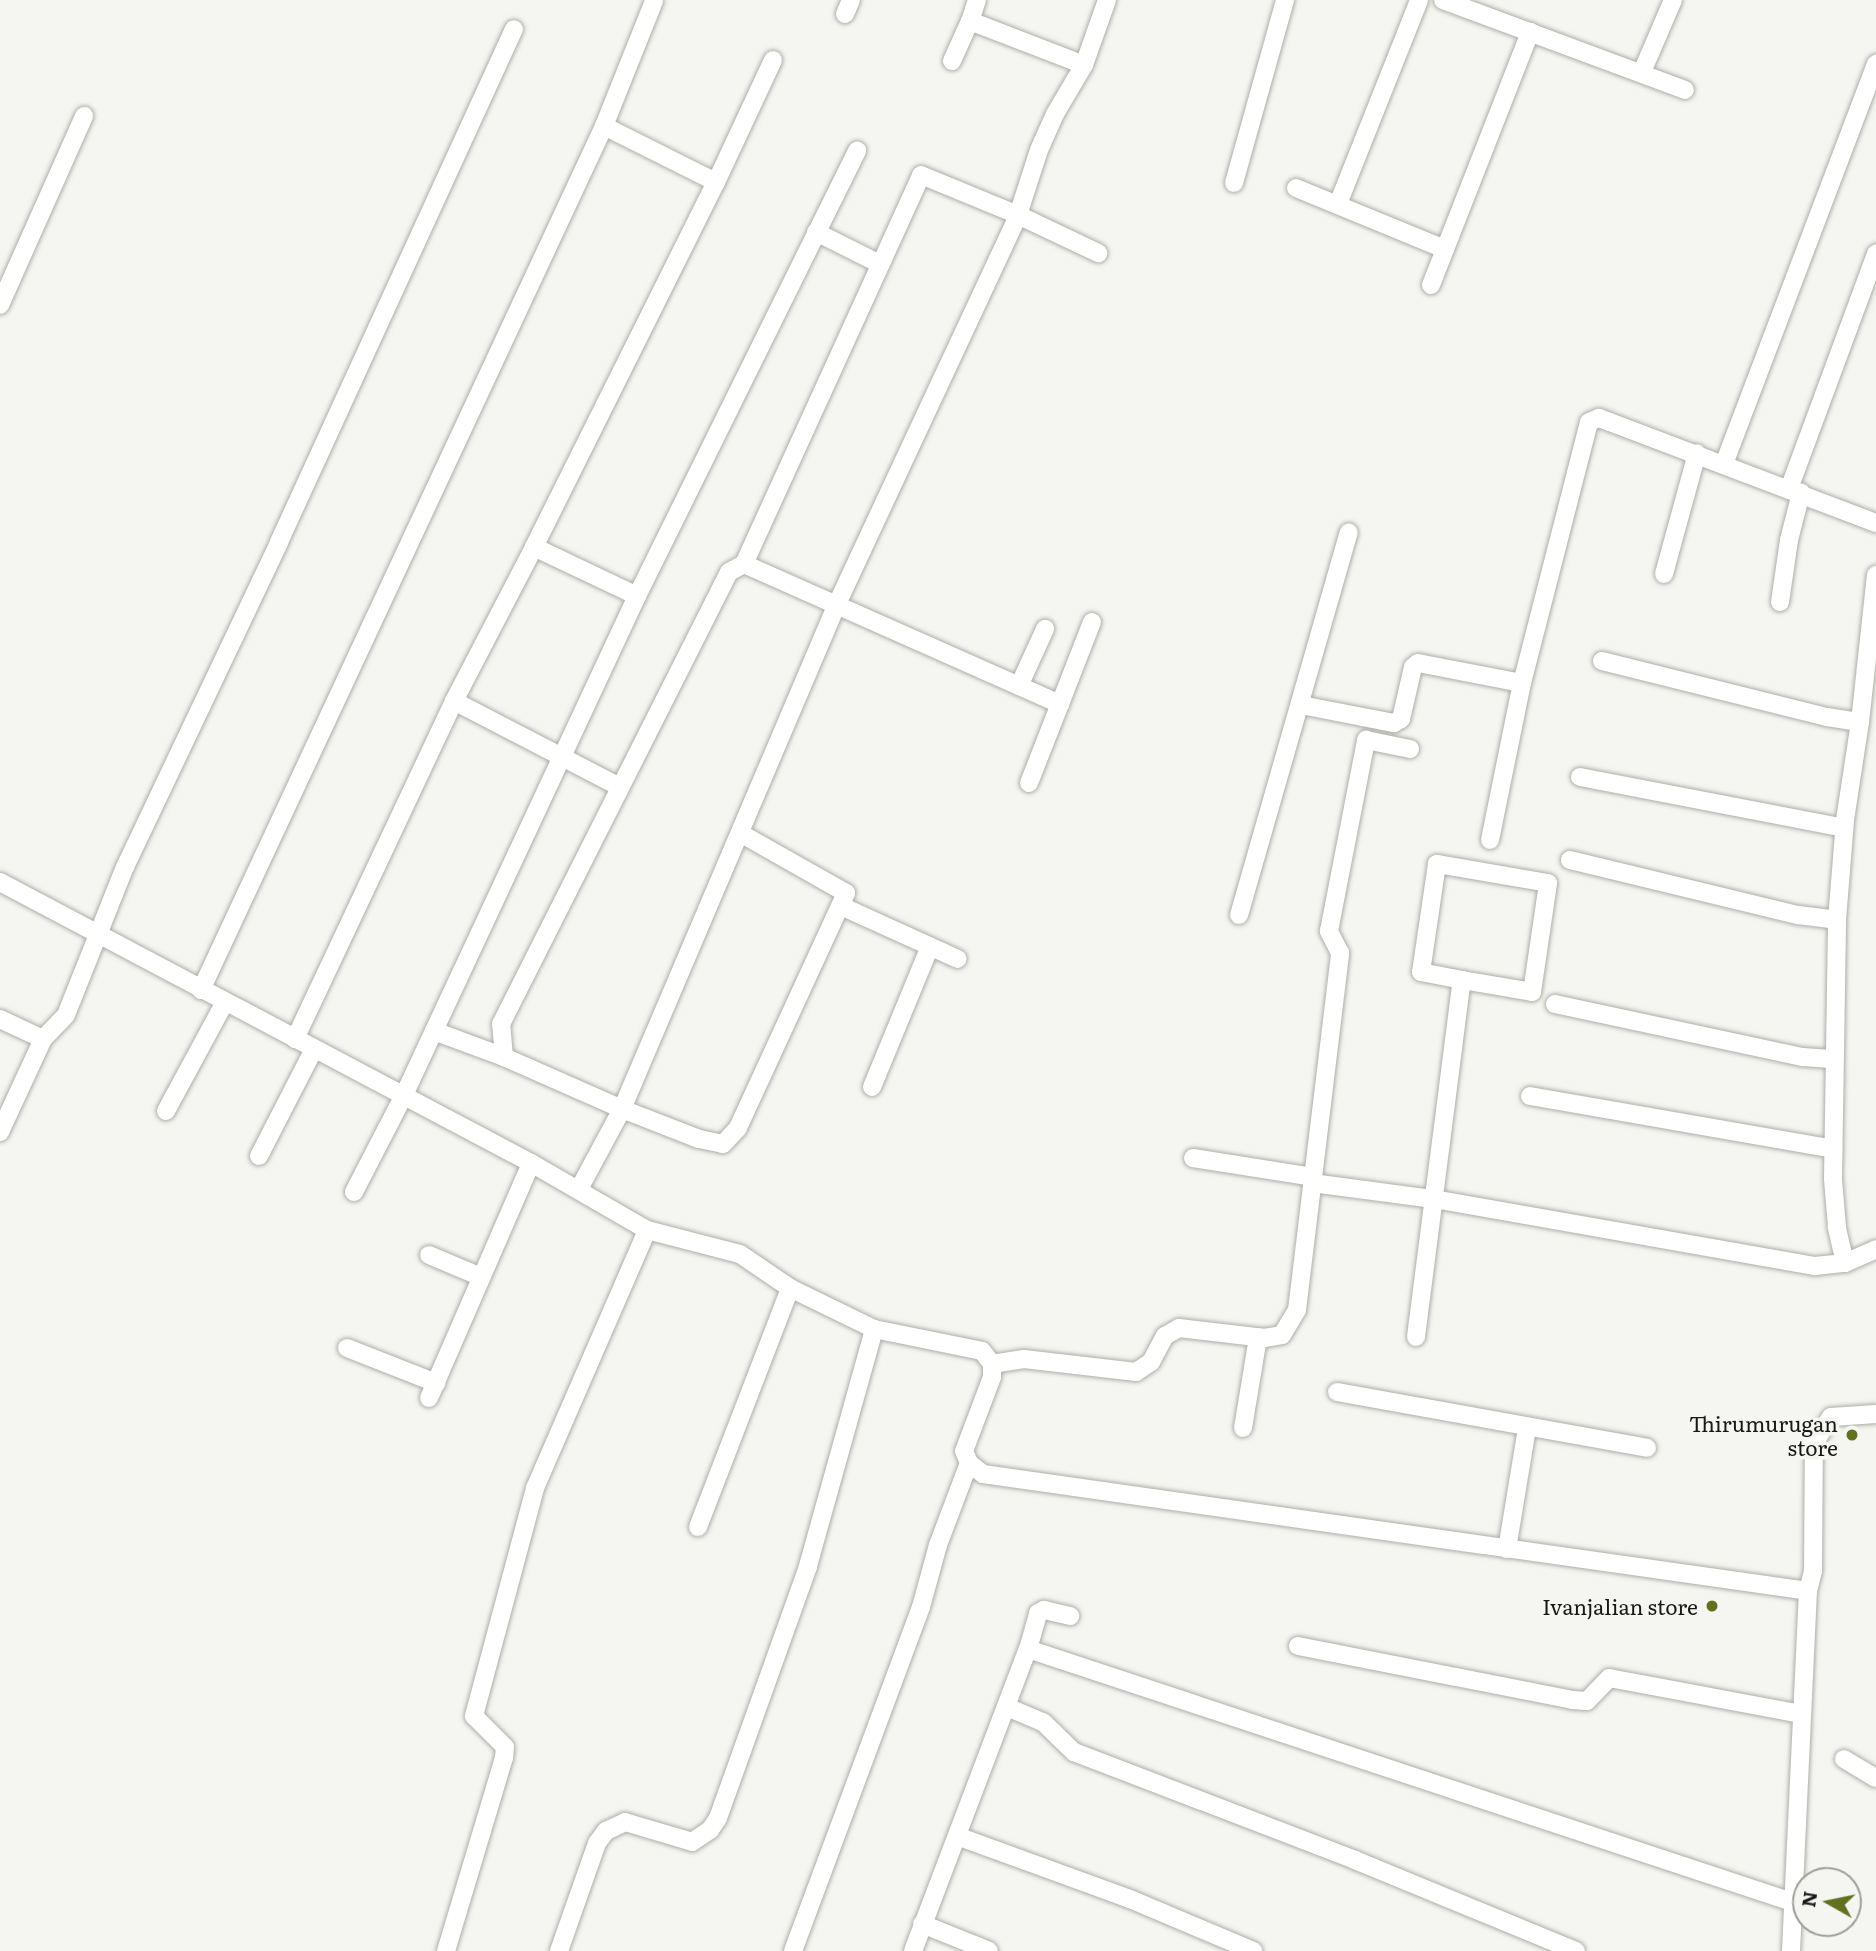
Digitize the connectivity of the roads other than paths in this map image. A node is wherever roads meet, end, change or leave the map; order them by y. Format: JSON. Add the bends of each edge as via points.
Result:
{"nodes":[{"id":1,"x":977,"y":0,"type":"edge"},
{"id":2,"x":1107,"y":0,"type":"edge"},
{"id":3,"x":1285,"y":0,"type":"edge"},
{"id":4,"x":1419,"y":0,"type":"edge"},
{"id":5,"x":1443,"y":0,"type":"edge"},
{"id":6,"x":1672,"y":0,"type":"edge"},
{"id":7,"x":654,"y":1,"type":"edge"},
{"id":8,"x":970,"y":21,"type":"junction"},
{"id":9,"x":514,"y":29,"type":"dead end"},
{"id":10,"x":1530,"y":32,"type":"junction"},
{"id":11,"x":773,"y":60,"type":"dead end"},
{"id":12,"x":952,"y":61,"type":"dead end"},
{"id":13,"x":1876,"y":64,"type":"edge"},
{"id":14,"x":1084,"y":65,"type":"junction"},
{"id":15,"x":1642,"y":72,"type":"junction"},
{"id":16,"x":1685,"y":90,"type":"dead end"},
{"id":17,"x":84,"y":116,"type":"dead end"},
{"id":18,"x":604,"y":126,"type":"junction"},
{"id":19,"x":857,"y":150,"type":"dead end"},
{"id":20,"x":716,"y":182,"type":"junction"},
{"id":21,"x":1234,"y":183,"type":"dead end"},
{"id":22,"x":1296,"y":188,"type":"dead end"},
{"id":23,"x":1338,"y":204,"type":"junction"},
{"id":24,"x":1018,"y":215,"type":"junction"},
{"id":25,"x":816,"y":232,"type":"junction"},
{"id":26,"x":1446,"y":249,"type":"junction"},
{"id":27,"x":1098,"y":253,"type":"dead end"},
{"id":28,"x":1876,"y":254,"type":"edge"},
{"id":29,"x":880,"y":264,"type":"junction"},
{"id":30,"x":1431,"y":285,"type":"dead end"},
{"id":31,"x":0,"y":305,"type":"edge"},
{"id":32,"x":1697,"y":453,"type":"junction"},
{"id":33,"x":1724,"y":464,"type":"junction"},
{"id":34,"x":1795,"y":491,"type":"junction"},
{"id":35,"x":1876,"y":523,"type":"edge"},
{"id":36,"x":1349,"y":532,"type":"dead end"},
{"id":37,"x":534,"y":547,"type":"junction"},
{"id":38,"x":744,"y":564,"type":"junction"},
{"id":39,"x":1664,"y":574,"type":"dead end"},
{"id":40,"x":1876,"y":575,"type":"edge"},
{"id":41,"x":638,"y":596,"type":"junction"},
{"id":42,"x":1780,"y":602,"type":"dead end"},
{"id":43,"x":837,"y":604,"type":"junction"},
{"id":44,"x":1092,"y":622,"type":"dead end"},
{"id":45,"x":1045,"y":629,"type":"dead end"},
{"id":46,"x":1602,"y":662,"type":"dead end"},
{"id":47,"x":1522,"y":682,"type":"junction"},
{"id":48,"x":1019,"y":686,"type":"junction"},
{"id":49,"x":454,"y":701,"type":"junction"},
{"id":50,"x":1060,"y":704,"type":"junction"},
{"id":51,"x":1301,"y":705,"type":"junction"},
{"id":52,"x":1860,"y":722,"type":"junction"},
{"id":53,"x":1409,"y":749,"type":"dead end"},
{"id":54,"x":562,"y":758,"type":"junction"},
{"id":55,"x":1580,"y":777,"type":"dead end"},
{"id":56,"x":1029,"y":783,"type":"dead end"},
{"id":57,"x":621,"y":787,"type":"junction"},
{"id":58,"x":1844,"y":828,"type":"junction"},
{"id":59,"x":740,"y":832,"type":"junction"},
{"id":60,"x":1490,"y":839,"type":"dead end"},
{"id":61,"x":1570,"y":860,"type":"dead end"},
{"id":62,"x":0,"y":882,"type":"edge"},
{"id":63,"x":841,"y":906,"type":"junction"},
{"id":64,"x":1239,"y":915,"type":"dead end"},
{"id":65,"x":1837,"y":920,"type":"junction"},
{"id":66,"x":97,"y":935,"type":"junction"},
{"id":67,"x":930,"y":946,"type":"junction"},
{"id":68,"x":958,"y":959,"type":"dead end"},
{"id":69,"x":1462,"y":980,"type":"junction"},
{"id":70,"x":201,"y":990,"type":"junction"},
{"id":71,"x":225,"y":1002,"type":"junction"},
{"id":72,"x":1555,"y":1004,"type":"dead end"},
{"id":73,"x":0,"y":1019,"type":"edge"},
{"id":74,"x":434,"y":1031,"type":"junction"},
{"id":75,"x":43,"y":1039,"type":"junction"},
{"id":76,"x":295,"y":1039,"type":"junction"},
{"id":77,"x":314,"y":1049,"type":"junction"},
{"id":78,"x":504,"y":1057,"type":"junction"},
{"id":79,"x":1834,"y":1059,"type":"junction"},
{"id":80,"x":872,"y":1087,"type":"dead end"},
{"id":81,"x":404,"y":1095,"type":"junction"},
{"id":82,"x":1530,"y":1096,"type":"dead end"},
{"id":83,"x":622,"y":1109,"type":"junction"},
{"id":84,"x":166,"y":1111,"type":"dead end"},
{"id":85,"x":0,"y":1132,"type":"edge"},
{"id":86,"x":1833,"y":1149,"type":"junction"},
{"id":87,"x":260,"y":1156,"type":"dead end"},
{"id":88,"x":1193,"y":1158,"type":"dead end"},
{"id":89,"x":531,"y":1163,"type":"junction"},
{"id":90,"x":1313,"y":1180,"type":"junction"},
{"id":91,"x":579,"y":1189,"type":"junction"},
{"id":92,"x":354,"y":1192,"type":"dead end"},
{"id":93,"x":1434,"y":1199,"type":"junction"},
{"id":94,"x":647,"y":1230,"type":"junction"},
{"id":95,"x":1876,"y":1249,"type":"edge"},
{"id":96,"x":429,"y":1255,"type":"dead end"},
{"id":97,"x":1845,"y":1263,"type":"junction"},
{"id":98,"x":481,"y":1277,"type":"junction"},
{"id":99,"x":790,"y":1288,"type":"junction"},
{"id":100,"x":874,"y":1329,"type":"junction"},
{"id":101,"x":1416,"y":1337,"type":"dead end"},
{"id":102,"x":1258,"y":1338,"type":"junction"},
{"id":103,"x":347,"y":1348,"type":"dead end"},
{"id":104,"x":992,"y":1364,"type":"junction"},
{"id":105,"x":1337,"y":1392,"type":"dead end"},
{"id":106,"x":1876,"y":1414,"type":"edge"},
{"id":107,"x":1243,"y":1427,"type":"dead end"},
{"id":108,"x":1528,"y":1428,"type":"junction"},
{"id":109,"x":1647,"y":1448,"type":"dead end"},
{"id":110,"x":969,"y":1463,"type":"junction"},
{"id":111,"x":698,"y":1527,"type":"dead end"},
{"id":112,"x":1507,"y":1549,"type":"junction"},
{"id":113,"x":1808,"y":1591,"type":"junction"},
{"id":114,"x":1070,"y":1616,"type":"dead end"},
{"id":115,"x":1298,"y":1646,"type":"dead end"},
{"id":116,"x":1028,"y":1649,"type":"junction"},
{"id":117,"x":1007,"y":1707,"type":"junction"},
{"id":118,"x":1802,"y":1714,"type":"junction"},
{"id":119,"x":1844,"y":1759,"type":"dead end"},
{"id":120,"x":1876,"y":1778,"type":"edge"},
{"id":121,"x":957,"y":1836,"type":"junction"},
{"id":122,"x":1794,"y":1867,"type":"edge"},
{"id":123,"x":1792,"y":1902,"type":"joint"},
{"id":124,"x":922,"y":1924,"type":"junction"},
{"id":125,"x":446,"y":1951,"type":"edge"},
{"id":126,"x":559,"y":1951,"type":"edge"},
{"id":127,"x":793,"y":1951,"type":"edge"},
{"id":128,"x":913,"y":1951,"type":"edge"},
{"id":129,"x":989,"y":1951,"type":"edge"},
{"id":130,"x":1253,"y":1951,"type":"edge"},
{"id":131,"x":1576,"y":1951,"type":"edge"},
{"id":132,"x":1791,"y":1951,"type":"edge"}],
"edges":[{"from":1,"to":8,"type":"street"},
{"from":2,"to":14,"type":"street"},
{"from":3,"to":21,"type":"street"},
{"from":4,"to":23,"type":"street"},
{"from":5,"to":10,"type":"street"},
{"from":6,"to":15,"type":"street"},
{"from":7,"to":18,"type":"street"},
{"from":8,"to":12,"type":"street"},
{"from":8,"to":14,"type":"street"},
{"from":9,"to":66,"type":"street"},
{"from":10,"to":15,"type":"street"},
{"from":10,"to":26,"type":"street"},
{"from":11,"to":20,"type":"street"},
{"from":13,"to":33,"type":"street"},
{"from":14,"to":24,"type":"street","via":[[1039,149]]},
{"from":15,"to":16,"type":"street"},
{"from":17,"to":31,"type":"street"},
{"from":18,"to":20,"type":"street"},
{"from":18,"to":70,"type":"street"},
{"from":19,"to":25,"type":"street"},
{"from":20,"to":37,"type":"street"},
{"from":22,"to":23,"type":"street"},
{"from":23,"to":26,"type":"street"},
{"from":24,"to":27,"type":"street"},
{"from":24,"to":29,"type":"street","via":[[921,175]]},
{"from":24,"to":43,"type":"street"},
{"from":25,"to":29,"type":"street"},
{"from":25,"to":41,"type":"street"},
{"from":26,"to":30,"type":"street"},
{"from":28,"to":34,"type":"street","via":[[1798,463]]},
{"from":29,"to":38,"type":"street"},
{"from":32,"to":33,"type":"street"},
{"from":32,"to":39,"type":"street"},
{"from":32,"to":47,"type":"street","via":[[1599,418],[1589,422]]},
{"from":33,"to":34,"type":"street"},
{"from":34,"to":35,"type":"street"},
{"from":34,"to":42,"type":"street"},
{"from":36,"to":51,"type":"street"},
{"from":37,"to":41,"type":"street"},
{"from":37,"to":49,"type":"street"},
{"from":38,"to":43,"type":"street"},
{"from":38,"to":57,"type":"street","via":[[729,572]]},
{"from":40,"to":52,"type":"street"},
{"from":41,"to":54,"type":"street"},
{"from":43,"to":48,"type":"street"},
{"from":43,"to":59,"type":"street"},
{"from":44,"to":50,"type":"street"},
{"from":45,"to":48,"type":"street"},
{"from":46,"to":52,"type":"street"},
{"from":47,"to":51,"type":"street","via":[[1418,663],[1413,667],[1401,719],[1394,723]]},
{"from":47,"to":60,"type":"street"},
{"from":48,"to":50,"type":"street"},
{"from":49,"to":54,"type":"street"},
{"from":49,"to":76,"type":"street"},
{"from":50,"to":56,"type":"street"},
{"from":51,"to":64,"type":"street"},
{"from":52,"to":58,"type":"street"},
{"from":53,"to":90,"type":"street","via":[[1366,740],[1329,931],[1340,953]]},
{"from":54,"to":57,"type":"street"},
{"from":54,"to":74,"type":"street"},
{"from":55,"to":58,"type":"street"},
{"from":57,"to":78,"type":"street","via":[[501,1024]]},
{"from":58,"to":65,"type":"street"},
{"from":59,"to":63,"type":"street","via":[[846,893]]},
{"from":59,"to":83,"type":"street"},
{"from":61,"to":65,"type":"street","via":[[1798,915]]},
{"from":62,"to":66,"type":"street"},
{"from":63,"to":67,"type":"street"},
{"from":63,"to":83,"type":"street","via":[[738,1128],[723,1144]]},
{"from":65,"to":79,"type":"street"},
{"from":66,"to":70,"type":"street"},
{"from":66,"to":75,"type":"street","via":[[66,1015]]},
{"from":67,"to":68,"type":"street"},
{"from":67,"to":80,"type":"street"},
{"from":69,"to":69,"type":"street","via":[[1532,992],[1548,883],[1437,864],[1421,972]]},
{"from":69,"to":93,"type":"street"},
{"from":70,"to":71,"type":"street"},
{"from":71,"to":76,"type":"street"},
{"from":71,"to":84,"type":"street"},
{"from":72,"to":79,"type":"street","via":[[1803,1057]]},
{"from":73,"to":75,"type":"street"},
{"from":74,"to":78,"type":"street"},
{"from":74,"to":81,"type":"street"},
{"from":75,"to":85,"type":"street"},
{"from":76,"to":77,"type":"street"},
{"from":77,"to":81,"type":"street"},
{"from":77,"to":87,"type":"street"},
{"from":78,"to":83,"type":"street"},
{"from":79,"to":86,"type":"street"},
{"from":81,"to":89,"type":"street"},
{"from":81,"to":92,"type":"street"},
{"from":82,"to":86,"type":"street"},
{"from":83,"to":91,"type":"street"},
{"from":86,"to":97,"type":"street","via":[[1837,1227]]},
{"from":88,"to":90,"type":"street"},
{"from":89,"to":91,"type":"street"},
{"from":89,"to":98,"type":"street"},
{"from":90,"to":93,"type":"street"},
{"from":90,"to":102,"type":"street","via":[[1297,1310],[1282,1335]]},
{"from":91,"to":94,"type":"street"},
{"from":93,"to":97,"type":"street","via":[[1789,1263]]},
{"from":93,"to":101,"type":"street"},
{"from":94,"to":99,"type":"street","via":[[740,1254]]},
{"from":94,"to":125,"type":"street","via":[[535,1488],[474,1716],[505,1747],[504,1758]]},
{"from":95,"to":97,"type":"street"},
{"from":96,"to":98,"type":"street"},
{"from":98,"to":103,"type":"street","via":[[432,1390]]},
{"from":99,"to":100,"type":"street"},
{"from":99,"to":111,"type":"street"},
{"from":100,"to":104,"type":"street","via":[[982,1351]]},
{"from":100,"to":126,"type":"street","via":[[808,1566],[718,1818],[692,1842],[625,1822],[606,1831],[597,1843]]},
{"from":102,"to":104,"type":"street","via":[[1179,1328],[1165,1336],[1151,1362],[1136,1372],[1024,1359]]},
{"from":102,"to":107,"type":"street"},
{"from":104,"to":110,"type":"street","via":[[992,1377],[964,1451]]},
{"from":105,"to":108,"type":"street"},
{"from":106,"to":113,"type":"street","via":[[1831,1417],[1814,1443],[1813,1571]]},
{"from":108,"to":109,"type":"street"},
{"from":108,"to":112,"type":"street"},
{"from":110,"to":112,"type":"street","via":[[983,1474]]},
{"from":110,"to":127,"type":"street"},
{"from":112,"to":113,"type":"street"},
{"from":113,"to":118,"type":"street"},
{"from":114,"to":116,"type":"street","via":[[1044,1610],[1038,1613]]},
{"from":115,"to":118,"type":"street","via":[[1572,1700],[1587,1701],[1609,1678]]},
{"from":116,"to":117,"type":"street"},
{"from":116,"to":123,"type":"street"},
{"from":117,"to":121,"type":"street"},
{"from":117,"to":131,"type":"street","via":[[1043,1722],[1073,1752]]},
{"from":118,"to":122,"type":"street"},
{"from":119,"to":120,"type":"street"},
{"from":121,"to":124,"type":"street"},
{"from":121,"to":130,"type":"street","via":[[1130,1899]]},
{"from":123,"to":132,"type":"street"},
{"from":124,"to":128,"type":"street"},
{"from":124,"to":129,"type":"street"}]}
